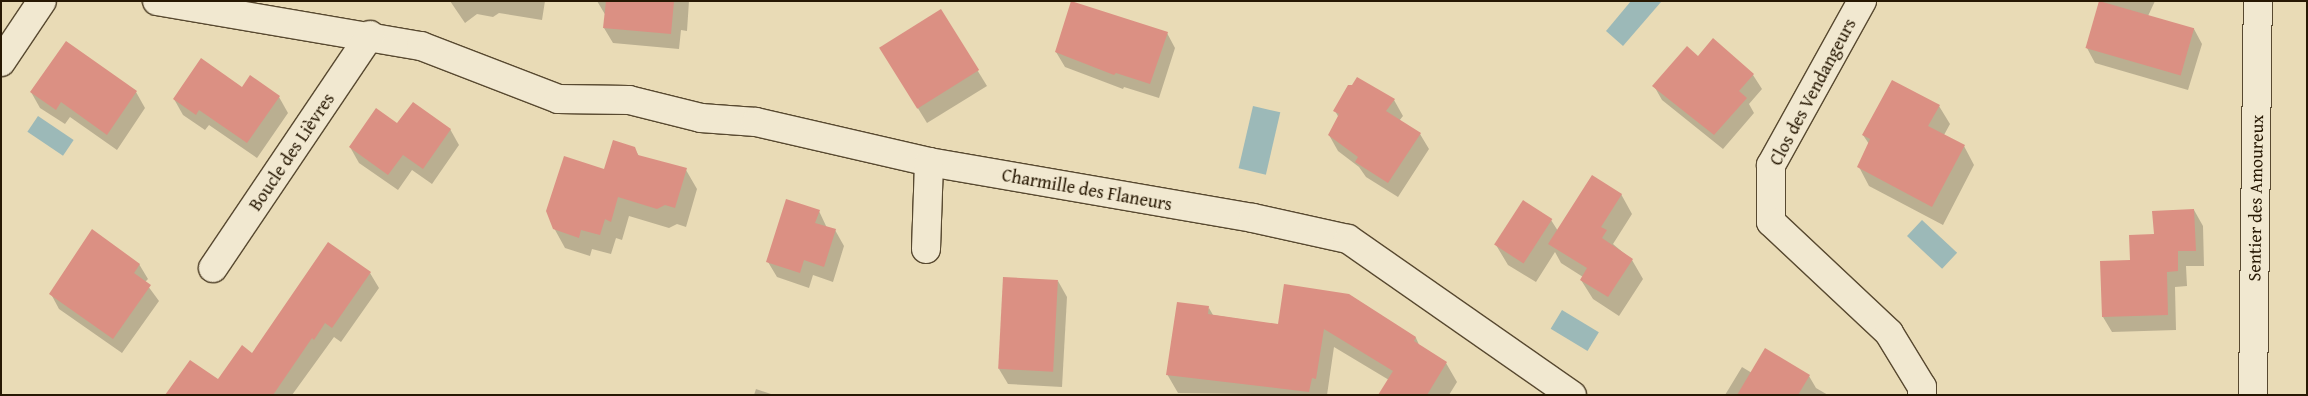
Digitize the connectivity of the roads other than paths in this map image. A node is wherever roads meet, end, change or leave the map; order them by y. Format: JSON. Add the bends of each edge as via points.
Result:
{"nodes":[{"id":1,"x":42,"y":1,"type":"edge"},
{"id":2,"x":157,"y":1,"type":"edge"},
{"id":3,"x":1862,"y":1,"type":"edge"},
{"id":4,"x":2258,"y":1,"type":"edge"},
{"id":5,"x":370,"y":35,"type":"junction"},
{"id":6,"x":1,"y":62,"type":"edge"},
{"id":7,"x":929,"y":162,"type":"junction"},
{"id":8,"x":926,"y":249,"type":"dead end"},
{"id":9,"x":213,"y":268,"type":"dead end"},
{"id":10,"x":1572,"y":395,"type":"edge"},
{"id":11,"x":1922,"y":395,"type":"edge"},
{"id":12,"x":2253,"y":395,"type":"edge"}],
"edges":[{"from":1,"to":6,"type":"street"},
{"from":2,"to":5,"type":"street"},
{"from":3,"to":11,"type":"street","name":"Clos des Vendangeurs","via":[[1771,165],[1772,222],[1889,333],[1922,388]]},
{"from":4,"to":12,"type":"street","name":"Sentier des Amoureux"},
{"from":5,"to":7,"type":"street","name":"Charmille des Flaneurs","via":[[420,46],[558,98],[629,100],[701,118],[756,122]]},
{"from":5,"to":9,"type":"street","name":"Boucle des Lièvres"},
{"from":7,"to":8,"type":"street"},
{"from":7,"to":10,"type":"street","name":"Charmille des Flaneurs","via":[[1254,218],[1348,239]]}]}
